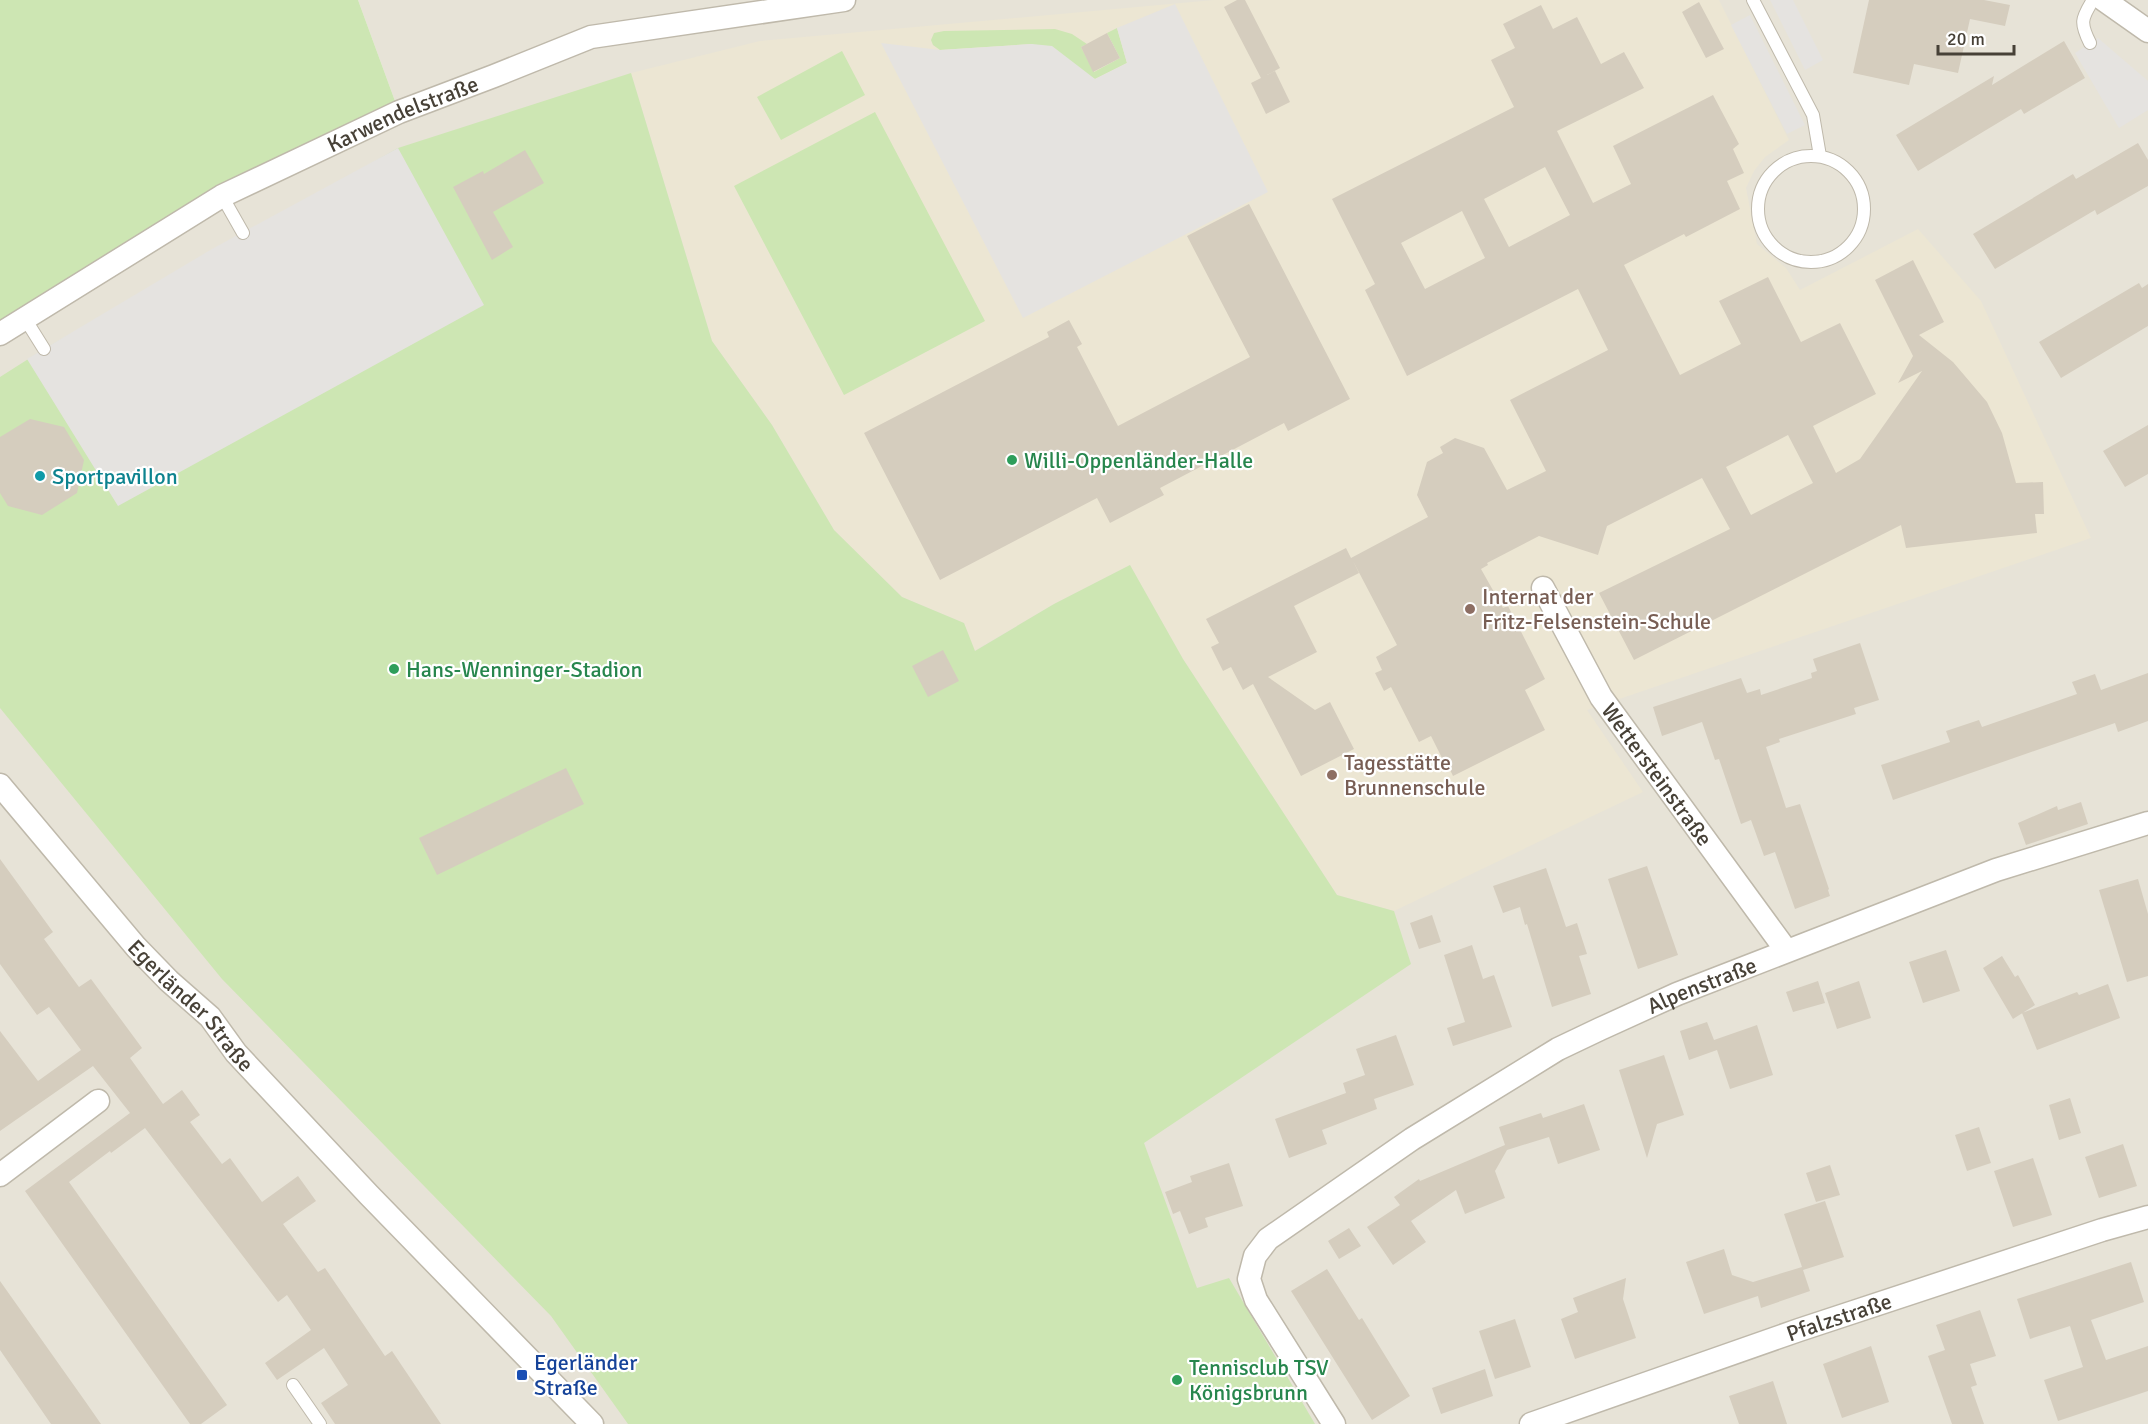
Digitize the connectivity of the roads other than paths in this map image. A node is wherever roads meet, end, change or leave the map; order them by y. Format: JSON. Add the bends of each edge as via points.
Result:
{"nodes":[{"id":1,"x":844,"y":0,"type":"edge"},
{"id":2,"x":1753,"y":0,"type":"edge"},
{"id":3,"x":2093,"y":0,"type":"edge"},
{"id":4,"x":2104,"y":0,"type":"edge"},
{"id":5,"x":2134,"y":0,"type":"edge"},
{"id":6,"x":2148,"y":21,"type":"edge"},
{"id":7,"x":2148,"y":31,"type":"edge"},
{"id":8,"x":2090,"y":43,"type":"dead end"},
{"id":9,"x":1820,"y":156,"type":"junction"},
{"id":10,"x":222,"y":196,"type":"junction"},
{"id":11,"x":243,"y":233,"type":"dead end"},
{"id":12,"x":24,"y":317,"type":"junction"},
{"id":13,"x":0,"y":333,"type":"edge"},
{"id":14,"x":44,"y":350,"type":"dead end"},
{"id":15,"x":1543,"y":588,"type":"dead end"},
{"id":16,"x":0,"y":785,"type":"edge"},
{"id":17,"x":7,"y":809,"type":"edge"},
{"id":18,"x":2148,"y":823,"type":"edge"},
{"id":19,"x":1786,"y":950,"type":"junction"},
{"id":20,"x":98,"y":1101,"type":"dead end"},
{"id":21,"x":0,"y":1175,"type":"edge"},
{"id":22,"x":2148,"y":1217,"type":"edge"},
{"id":23,"x":293,"y":1385,"type":"dead end"},
{"id":24,"x":320,"y":1424,"type":"edge"},
{"id":25,"x":591,"y":1424,"type":"edge"},
{"id":26,"x":1334,"y":1424,"type":"edge"},
{"id":27,"x":1531,"y":1424,"type":"edge"}],
"edges":[{"from":1,"to":10,"type":"street","name":"Karwendelstraße","via":[[591,37],[399,112]]},
{"from":2,"to":9,"type":"lane","via":[[1813,115]]},
{"from":3,"to":8,"type":"lane","via":[[2083,16],[2082,28]]},
{"from":4,"to":7,"type":"street"},
{"from":5,"to":6,"type":"street"},
{"from":9,"to":9,"type":"lane","via":[[1787,161],[1773,171],[1758,202],[1758,219],[1764,235],[1784,255],[1797,261],[1825,261],[1842,253],[1863,225],[1861,189],[1851,173]]},
{"from":10,"to":11,"type":"lane"},
{"from":10,"to":12,"type":"street","name":"Karwendelstraße"},
{"from":12,"to":13,"type":"street","name":"Karwendelstraße"},
{"from":12,"to":14,"type":"lane"},
{"from":15,"to":19,"type":"street","name":"Wettersteinstraße","via":[[1601,697]]},
{"from":16,"to":17,"type":"street","name":"Egerländer Straße"},
{"from":17,"to":25,"type":"street","name":"Egerländer Straße","via":[[169,981],[210,1017],[236,1053]]},
{"from":18,"to":19,"type":"street","name":"Alpenstraße","via":[[1996,870]]},
{"from":19,"to":26,"type":"street","name":"Alpenstraße","via":[[1677,994],[1558,1049],[1412,1139],[1268,1239],[1254,1256],[1249,1279],[1256,1300]]},
{"from":20,"to":21,"type":"street"},
{"from":22,"to":27,"type":"street","name":"Pfalzstraße","via":[[1821,1323]]},
{"from":23,"to":24,"type":"lane"}]}
